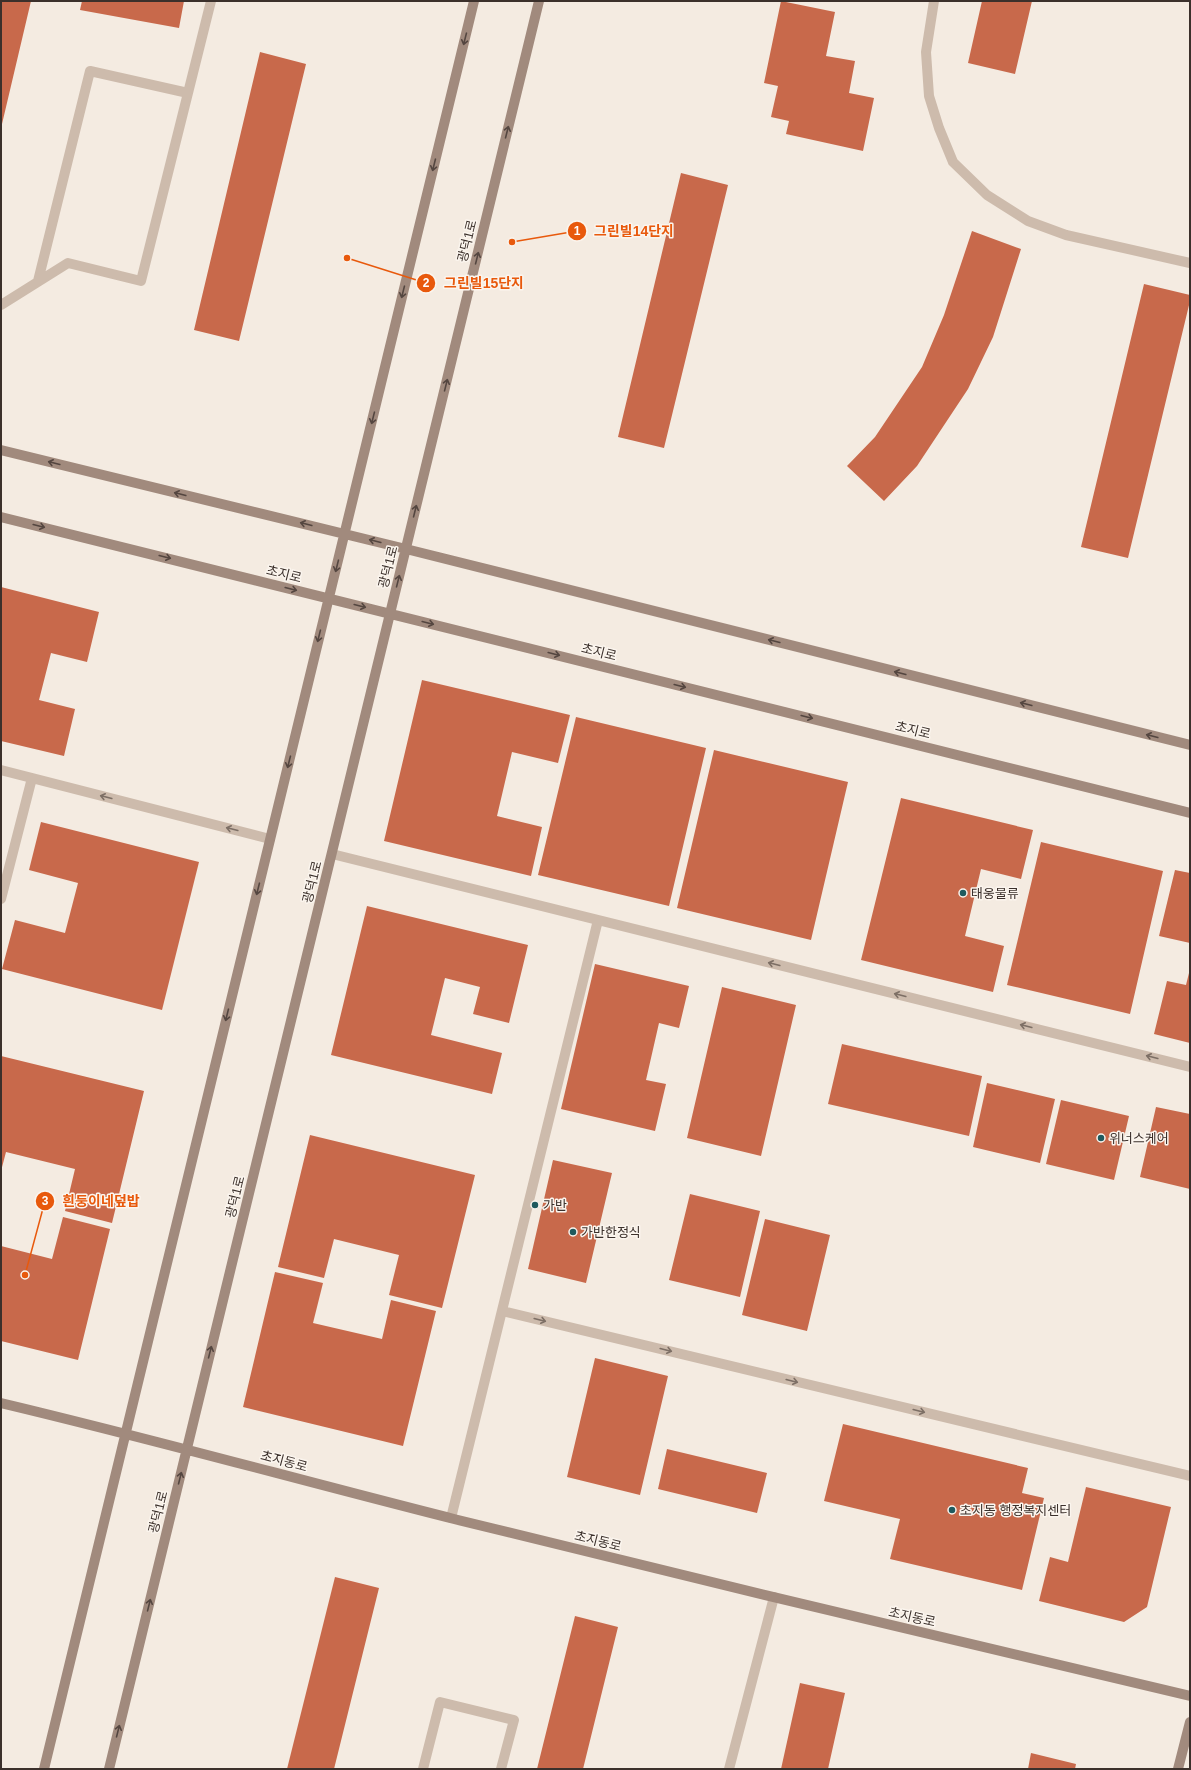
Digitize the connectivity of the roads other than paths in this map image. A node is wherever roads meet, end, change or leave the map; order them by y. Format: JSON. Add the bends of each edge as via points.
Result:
{"nodes":[{"id":1,"x":211,"y":1,"type":"edge"},
{"id":2,"x":474,"y":1,"type":"edge"},
{"id":3,"x":539,"y":1,"type":"edge"},
{"id":4,"x":934,"y":1,"type":"edge"},
{"id":5,"x":188,"y":93,"type":"junction"},
{"id":6,"x":1190,"y":263,"type":"edge"},
{"id":7,"x":38,"y":281,"type":"junction"},
{"id":8,"x":1,"y":305,"type":"edge"},
{"id":9,"x":1,"y":450,"type":"edge"},
{"id":10,"x":1,"y":517,"type":"edge"},
{"id":11,"x":344,"y":534,"type":"junction"},
{"id":12,"x":406,"y":549,"type":"junction"},
{"id":13,"x":329,"y":598,"type":"junction"},
{"id":14,"x":390,"y":613,"type":"junction"},
{"id":15,"x":1190,"y":745,"type":"edge"},
{"id":16,"x":1,"y":770,"type":"edge"},
{"id":17,"x":32,"y":778,"type":"junction"},
{"id":18,"x":1190,"y":813,"type":"edge"},
{"id":19,"x":270,"y":839,"type":"junction"},
{"id":20,"x":332,"y":854,"type":"junction"},
{"id":21,"x":1,"y":899,"type":"edge"},
{"id":22,"x":598,"y":920,"type":"junction"},
{"id":23,"x":1190,"y":1067,"type":"edge"},
{"id":24,"x":502,"y":1311,"type":"junction"},
{"id":25,"x":1,"y":1403,"type":"edge"},
{"id":26,"x":126,"y":1433,"type":"junction"},
{"id":27,"x":187,"y":1449,"type":"junction"},
{"id":28,"x":1190,"y":1476,"type":"edge"},
{"id":29,"x":450,"y":1518,"type":"junction"},
{"id":30,"x":774,"y":1598,"type":"junction"},
{"id":31,"x":1190,"y":1696,"type":"edge"},
{"id":32,"x":1190,"y":1722,"type":"edge"},
{"id":33,"x":44,"y":1769,"type":"edge"},
{"id":34,"x":109,"y":1769,"type":"edge"},
{"id":35,"x":423,"y":1769,"type":"edge"},
{"id":36,"x":501,"y":1769,"type":"edge"},
{"id":37,"x":729,"y":1769,"type":"edge"},
{"id":38,"x":1178,"y":1769,"type":"edge"}],
"edges":[{"from":1,"to":5,"type":"street"},
{"from":2,"to":11,"type":"street","one_way":true},
{"from":12,"to":3,"type":"street","name":"광덕1로","one_way":true},
{"from":4,"to":6,"type":"street","via":[[926,52],[928,96],[953,162],[987,195],[1028,221],[1066,235]]},
{"from":5,"to":7,"type":"street","via":[[141,281],[68,263]]},
{"from":5,"to":7,"type":"street","via":[[90,70]]},
{"from":7,"to":8,"type":"street"},
{"from":11,"to":9,"type":"street","one_way":true},
{"from":10,"to":13,"type":"street","name":"초지로","one_way":true},
{"from":12,"to":11,"type":"street","one_way":true},
{"from":11,"to":13,"type":"street","one_way":true},
{"from":14,"to":12,"type":"street","name":"광덕1로","one_way":true},
{"from":15,"to":12,"type":"street","one_way":true},
{"from":13,"to":14,"type":"street","name":"초지로","one_way":true},
{"from":13,"to":19,"type":"street","one_way":true},
{"from":14,"to":18,"type":"street","name":"초지로","one_way":true},
{"from":14,"to":20,"type":"street","name":"광덕1로"},
{"from":16,"to":17,"type":"street"},
{"from":19,"to":17,"type":"street","one_way":true},
{"from":17,"to":21,"type":"street"},
{"from":19,"to":26,"type":"street","one_way":true},
{"from":20,"to":22,"type":"street"},
{"from":27,"to":20,"type":"street","name":"광덕1로","one_way":true},
{"from":23,"to":22,"type":"street","one_way":true},
{"from":22,"to":24,"type":"street"},
{"from":24,"to":28,"type":"street","one_way":true},
{"from":24,"to":29,"type":"street"},
{"from":25,"to":26,"type":"street","name":"초지동로"},
{"from":26,"to":27,"type":"street","name":"초지동로"},
{"from":26,"to":33,"type":"street"},
{"from":27,"to":29,"type":"street","name":"초지동로"},
{"from":34,"to":27,"type":"street","name":"광덕1로","one_way":true},
{"from":29,"to":30,"type":"street","name":"초지동로"},
{"from":30,"to":31,"type":"street","name":"초지동로"},
{"from":30,"to":37,"type":"street"},
{"from":32,"to":38,"type":"street"},
{"from":35,"to":36,"type":"street","via":[[440,1702],[514,1720]]}]}
